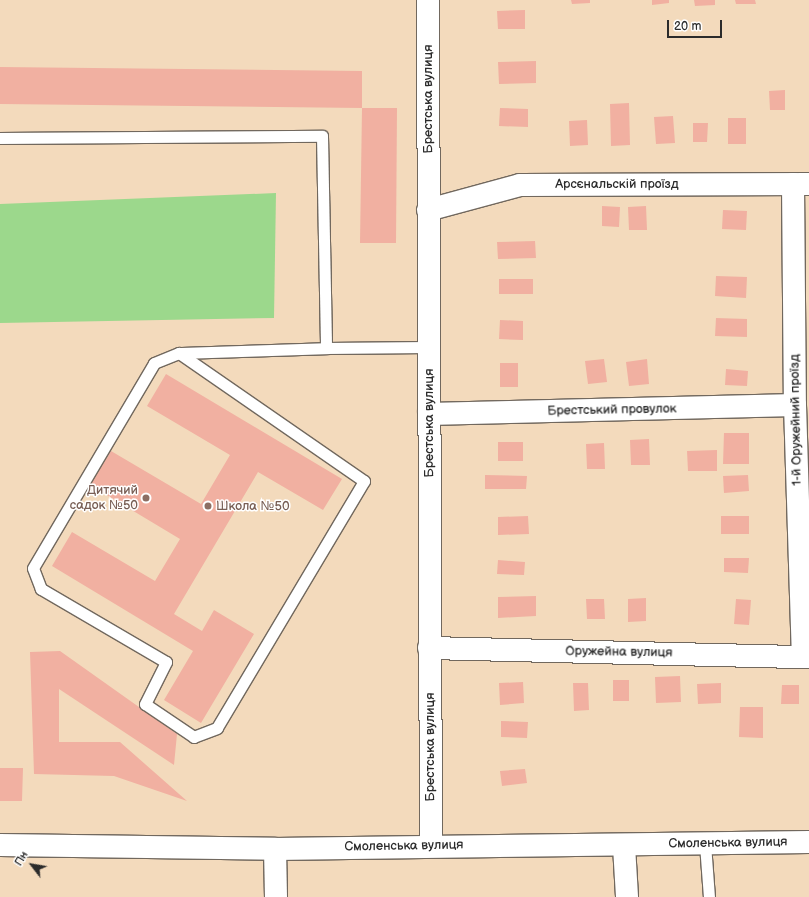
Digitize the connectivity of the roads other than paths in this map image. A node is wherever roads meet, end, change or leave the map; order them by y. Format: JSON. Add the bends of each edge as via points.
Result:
{"nodes":[{"id":1,"x":428,"y":0,"type":"edge"},
{"id":2,"x":0,"y":138,"type":"edge"},
{"id":3,"x":801,"y":184,"type":"edge"},
{"id":4,"x":428,"y":210,"type":"junction"},
{"id":5,"x":428,"y":347,"type":"junction"},
{"id":6,"x":326,"y":348,"type":"junction"},
{"id":7,"x":179,"y":353,"type":"junction"},
{"id":8,"x":795,"y":405,"type":"junction"},
{"id":9,"x":429,"y":414,"type":"junction"},
{"id":10,"x":430,"y":648,"type":"junction"},
{"id":11,"x":806,"y":656,"type":"edge"},
{"id":12,"x":809,"y":842,"type":"edge"},
{"id":13,"x":704,"y":844,"type":"junction"},
{"id":14,"x":0,"y":845,"type":"edge"},
{"id":15,"x":431,"y":846,"type":"junction"},
{"id":16,"x":624,"y":846,"type":"junction"},
{"id":17,"x":275,"y":848,"type":"junction"},
{"id":18,"x":276,"y":897,"type":"edge"},
{"id":19,"x":627,"y":897,"type":"edge"},
{"id":20,"x":709,"y":897,"type":"edge"}],
"edges":[{"from":1,"to":4,"type":"street","name":"Брестська вулиця"},
{"from":2,"to":6,"type":"lane","via":[[322,136]]},
{"from":3,"to":4,"type":"street","name":"Арсєнальскій проїзд","via":[[520,185]]},
{"from":3,"to":8,"type":"street","name":"1-й Оружейний проїзд"},
{"from":4,"to":5,"type":"street","name":"Брестська вулиця"},
{"from":5,"to":6,"type":"lane"},
{"from":5,"to":9,"type":"street","name":"Брестська вулиця"},
{"from":6,"to":7,"type":"lane"},
{"from":7,"to":7,"type":"lane","via":[[364,481],[217,728],[194,736],[145,704],[166,662],[41,589],[33,568],[154,362]]},
{"from":8,"to":9,"type":"street","name":"Брестський провулок"},
{"from":8,"to":11,"type":"street","name":"1-й Оружейний проїзд"},
{"from":9,"to":10,"type":"street","name":"Брестська вулиця"},
{"from":10,"to":11,"type":"street","name":"Оружейна вулиця"},
{"from":10,"to":15,"type":"street","name":"Брестська вулиця"},
{"from":12,"to":13,"type":"street","name":"Смоленська вулиця"},
{"from":13,"to":16,"type":"street","name":"Смоленська вулиця"},
{"from":13,"to":20,"type":"lane"},
{"from":14,"to":17,"type":"street","name":"Смоленська вулиця"},
{"from":15,"to":16,"type":"street","name":"Смоленська вулиця"},
{"from":15,"to":17,"type":"street","name":"Смоленська вулиця"},
{"from":16,"to":19,"type":"street"},
{"from":17,"to":18,"type":"street"}]}
